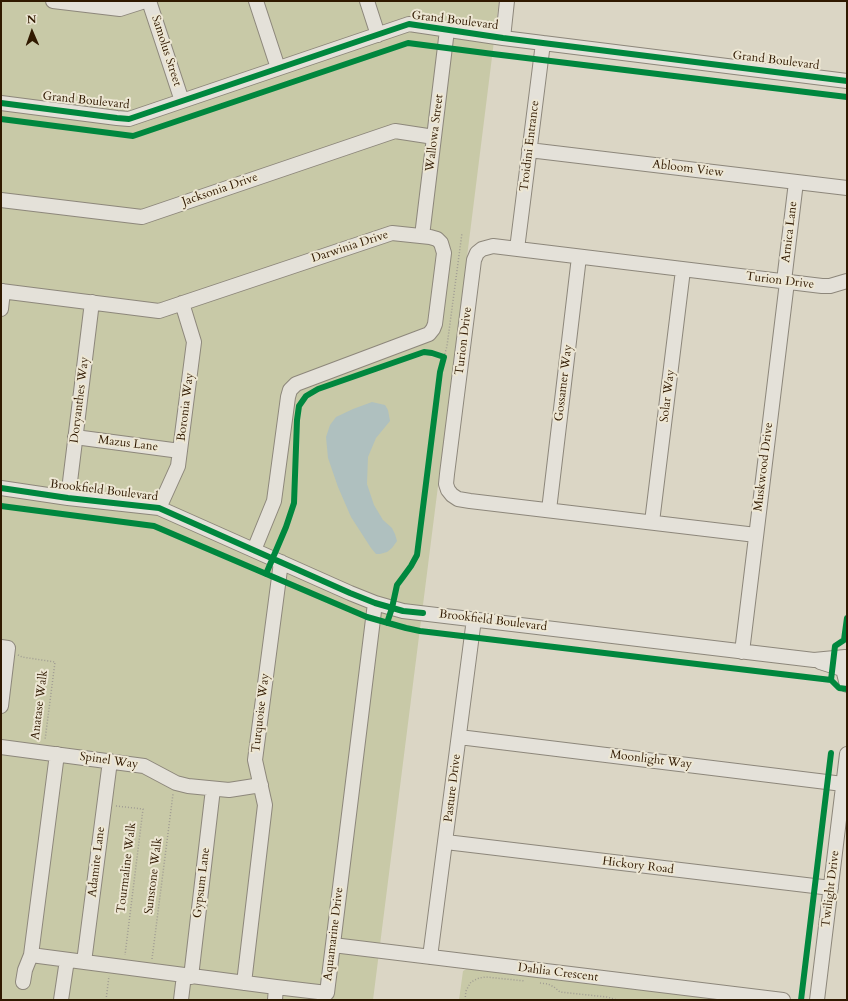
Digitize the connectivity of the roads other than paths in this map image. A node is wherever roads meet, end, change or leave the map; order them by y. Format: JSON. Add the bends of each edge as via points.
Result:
{"nodes":[{"id":1,"x":53,"y":1,"type":"edge"},
{"id":2,"x":145,"y":1,"type":"edge"},
{"id":3,"x":149,"y":1,"type":"edge"},
{"id":4,"x":256,"y":1,"type":"edge"},
{"id":5,"x":368,"y":1,"type":"edge"},
{"id":6,"x":508,"y":1,"type":"edge"},
{"id":7,"x":447,"y":30,"type":"junction"},
{"id":8,"x":378,"y":34,"type":"junction"},
{"id":9,"x":503,"y":38,"type":"junction"},
{"id":10,"x":543,"y":42,"type":"junction"},
{"id":11,"x":278,"y":68,"type":"junction"},
{"id":12,"x":847,"y":80,"type":"edge"},
{"id":13,"x":182,"y":101,"type":"junction"},
{"id":14,"x":1,"y":103,"type":"edge"},
{"id":15,"x":434,"y":137,"type":"junction"},
{"id":16,"x":529,"y":150,"type":"junction"},
{"id":17,"x":796,"y":182,"type":"junction"},
{"id":18,"x":847,"y":188,"type":"edge"},
{"id":19,"x":1,"y":200,"type":"edge"},
{"id":20,"x":422,"y":236,"type":"junction"},
{"id":21,"x":516,"y":249,"type":"junction"},
{"id":22,"x":579,"y":257,"type":"junction"},
{"id":23,"x":847,"y":268,"type":"edge"},
{"id":24,"x":683,"y":270,"type":"junction"},
{"id":25,"x":847,"y":277,"type":"edge"},
{"id":26,"x":847,"y":281,"type":"edge"},
{"id":27,"x":785,"y":282,"type":"junction"},
{"id":28,"x":2,"y":291,"type":"edge"},
{"id":29,"x":92,"y":302,"type":"junction"},
{"id":30,"x":182,"y":303,"type":"junction"},
{"id":31,"x":1,"y":309,"type":"edge"},
{"id":32,"x":75,"y":437,"type":"junction"},
{"id":33,"x":180,"y":451,"type":"junction"},
{"id":34,"x":1,"y":488,"type":"edge"},
{"id":35,"x":68,"y":498,"type":"junction"},
{"id":36,"x":159,"y":508,"type":"junction"},
{"id":37,"x":549,"y":510,"type":"junction"},
{"id":38,"x":652,"y":522,"type":"junction"},
{"id":39,"x":756,"y":535,"type":"junction"},
{"id":40,"x":254,"y":550,"type":"junction"},
{"id":41,"x":277,"y":560,"type":"junction"},
{"id":42,"x":374,"y":603,"type":"junction"},
{"id":43,"x":474,"y":619,"type":"junction"},
{"id":44,"x":5,"y":648,"type":"edge"},
{"id":45,"x":742,"y":652,"type":"junction"},
{"id":46,"x":845,"y":669,"type":"edge"},
{"id":47,"x":1,"y":706,"type":"edge"},
{"id":48,"x":459,"y":737,"type":"junction"},
{"id":49,"x":1,"y":747,"type":"edge"},
{"id":50,"x":50,"y":753,"type":"junction"},
{"id":51,"x":110,"y":761,"type":"junction"},
{"id":52,"x":846,"y":763,"type":"edge"},
{"id":53,"x":843,"y":784,"type":"junction"},
{"id":54,"x":261,"y":785,"type":"junction"},
{"id":55,"x":213,"y":789,"type":"junction"},
{"id":56,"x":446,"y":842,"type":"junction"},
{"id":57,"x":831,"y":888,"type":"junction"},
{"id":58,"x":333,"y":945,"type":"junction"},
{"id":59,"x":31,"y":955,"type":"junction"},
{"id":60,"x":430,"y":958,"type":"junction"},
{"id":61,"x":67,"y":960,"type":"junction"},
{"id":62,"x":84,"y":962,"type":"junction"},
{"id":63,"x":187,"y":976,"type":"junction"},
{"id":64,"x":23,"y":982,"type":"dead end"},
{"id":65,"x":244,"y":983,"type":"junction"},
{"id":66,"x":276,"y":994,"type":"edge"},
{"id":67,"x":62,"y":1000,"type":"edge"},
{"id":68,"x":181,"y":1000,"type":"edge"},
{"id":69,"x":783,"y":1000,"type":"edge"},
{"id":70,"x":817,"y":1000,"type":"edge"}],
"edges":[{"from":1,"to":2,"type":"street","via":[[120,9]]},
{"from":3,"to":13,"type":"street","name":"Samolus Street"},
{"from":4,"to":11,"type":"street"},
{"from":5,"to":8,"type":"street"},
{"from":6,"to":9,"type":"street"},
{"from":7,"to":8,"type":"street","name":"Grand Boulevard","via":[[410,24]]},
{"from":7,"to":9,"type":"street","name":"Grand Boulevard"},
{"from":7,"to":15,"type":"street","name":"Wallowa Street"},
{"from":8,"to":11,"type":"street","name":"Grand Boulevard"},
{"from":9,"to":10,"type":"street","name":"Grand Boulevard"},
{"from":10,"to":12,"type":"street","name":"Grand Boulevard"},
{"from":10,"to":16,"type":"street","name":"Troidini Entrance"},
{"from":11,"to":13,"type":"street","name":"Grand Boulevard"},
{"from":13,"to":14,"type":"street","name":"Grand Boulevard","via":[[129,119]]},
{"from":15,"to":19,"type":"street","name":"Jacksonia Drive","via":[[395,131],[142,216]]},
{"from":15,"to":20,"type":"street","name":"Wallowa Street"},
{"from":16,"to":17,"type":"street","name":"Abloom View"},
{"from":16,"to":21,"type":"street","name":"Troidini Entrance"},
{"from":17,"to":18,"type":"street","name":"Abloom View"},
{"from":17,"to":27,"type":"street","name":"Arnica Lane"},
{"from":20,"to":30,"type":"street","name":"Darwinia Drive","via":[[392,232]]},
{"from":20,"to":40,"type":"street","name":"Darwinia Drive","via":[[437,239],[444,253],[434,329],[429,334],[296,384],[290,390],[274,501]]},
{"from":21,"to":22,"type":"street","name":"Turion Drive"},
{"from":21,"to":37,"type":"street","name":"Turion Drive","via":[[487,247],[477,253],[474,260],[446,484],[452,495],[458,499]]},
{"from":22,"to":24,"type":"street","name":"Turion Drive"},
{"from":22,"to":37,"type":"street","name":"Gossamer Way"},
{"from":23,"to":25,"type":"street"},
{"from":24,"to":27,"type":"street","name":"Turion Drive"},
{"from":24,"to":38,"type":"street","name":"Solar Way"},
{"from":26,"to":27,"type":"street","name":"Turion Drive","via":[[830,286]]},
{"from":27,"to":39,"type":"street","name":"Muskwood Drive"},
{"from":28,"to":29,"type":"street","name":"Darwinia Drive"},
{"from":28,"to":31,"type":"street"},
{"from":29,"to":30,"type":"street","name":"Darwinia Drive","via":[[160,311]]},
{"from":29,"to":32,"type":"street","name":"Doryanthes Way"},
{"from":30,"to":33,"type":"street","name":"Boronia Way","via":[[194,342]]},
{"from":32,"to":33,"type":"street","name":"Mazus Lane"},
{"from":32,"to":35,"type":"street","name":"Doryanthes Way"},
{"from":33,"to":36,"type":"street","name":"Boronia Way","via":[[178,466]]},
{"from":34,"to":35,"type":"street","name":"Brookfield Boulevard"},
{"from":35,"to":36,"type":"street","name":"Brookfield Boulevard"},
{"from":36,"to":40,"type":"street","name":"Brookfield Boulevard"},
{"from":37,"to":38,"type":"street","name":"Turion Drive"},
{"from":38,"to":39,"type":"street","name":"Turion Drive"},
{"from":39,"to":45,"type":"street","name":"Muskwood Drive"},
{"from":40,"to":41,"type":"street","name":"Brookfield Boulevard"},
{"from":41,"to":42,"type":"street","name":"Brookfield Boulevard"},
{"from":41,"to":54,"type":"street","name":"Turquoise Way","via":[[255,760]]},
{"from":42,"to":43,"type":"street","name":"Brookfield Boulevard","via":[[403,611]]},
{"from":42,"to":58,"type":"street","name":"Aquamarine Drive"},
{"from":43,"to":45,"type":"street","name":"Brookfield Boulevard"},
{"from":43,"to":48,"type":"street","name":"Pasture Drive"},
{"from":44,"to":47,"type":"street"},
{"from":45,"to":46,"type":"street","name":"Brookfield Boulevard","via":[[814,660]]},
{"from":48,"to":53,"type":"street","name":"Moonlight Way"},
{"from":48,"to":56,"type":"street","name":"Pasture Drive"},
{"from":49,"to":50,"type":"street","name":"Spinel Way"},
{"from":50,"to":51,"type":"street","name":"Spinel Way"},
{"from":50,"to":59,"type":"street"},
{"from":51,"to":55,"type":"street","name":"Spinel Way","via":[[144,766],[176,783]]},
{"from":51,"to":62,"type":"street","name":"Adamite Lane"},
{"from":52,"to":53,"type":"street","name":"Twilight Drive"},
{"from":53,"to":57,"type":"street","name":"Twilight Drive"},
{"from":54,"to":55,"type":"street","name":"Spinel Way","via":[[229,790]]},
{"from":54,"to":65,"type":"street","name":"Turquoise Way","via":[[265,805]]},
{"from":55,"to":63,"type":"street","name":"Gypsum Lane"},
{"from":56,"to":57,"type":"street","name":"Hickory Road"},
{"from":56,"to":60,"type":"street","name":"Pasture Drive"},
{"from":57,"to":70,"type":"street","name":"Twilight Drive"},
{"from":58,"to":60,"type":"street","name":"Dahlia Crescent"},
{"from":58,"to":66,"type":"street","name":"Aquamarine Drive","via":[[327,993]]},
{"from":59,"to":61,"type":"street","name":"Aquamarine Drive"},
{"from":59,"to":64,"type":"street"},
{"from":60,"to":69,"type":"street","name":"Dahlia Crescent"},
{"from":61,"to":62,"type":"street","name":"Aquamarine Drive"},
{"from":61,"to":67,"type":"street"},
{"from":62,"to":63,"type":"street","name":"Aquamarine Drive"},
{"from":63,"to":65,"type":"street","name":"Aquamarine Drive"},
{"from":63,"to":68,"type":"street","name":"Gypsum Lane"},
{"from":65,"to":66,"type":"street","name":"Aquamarine Drive"}]}
